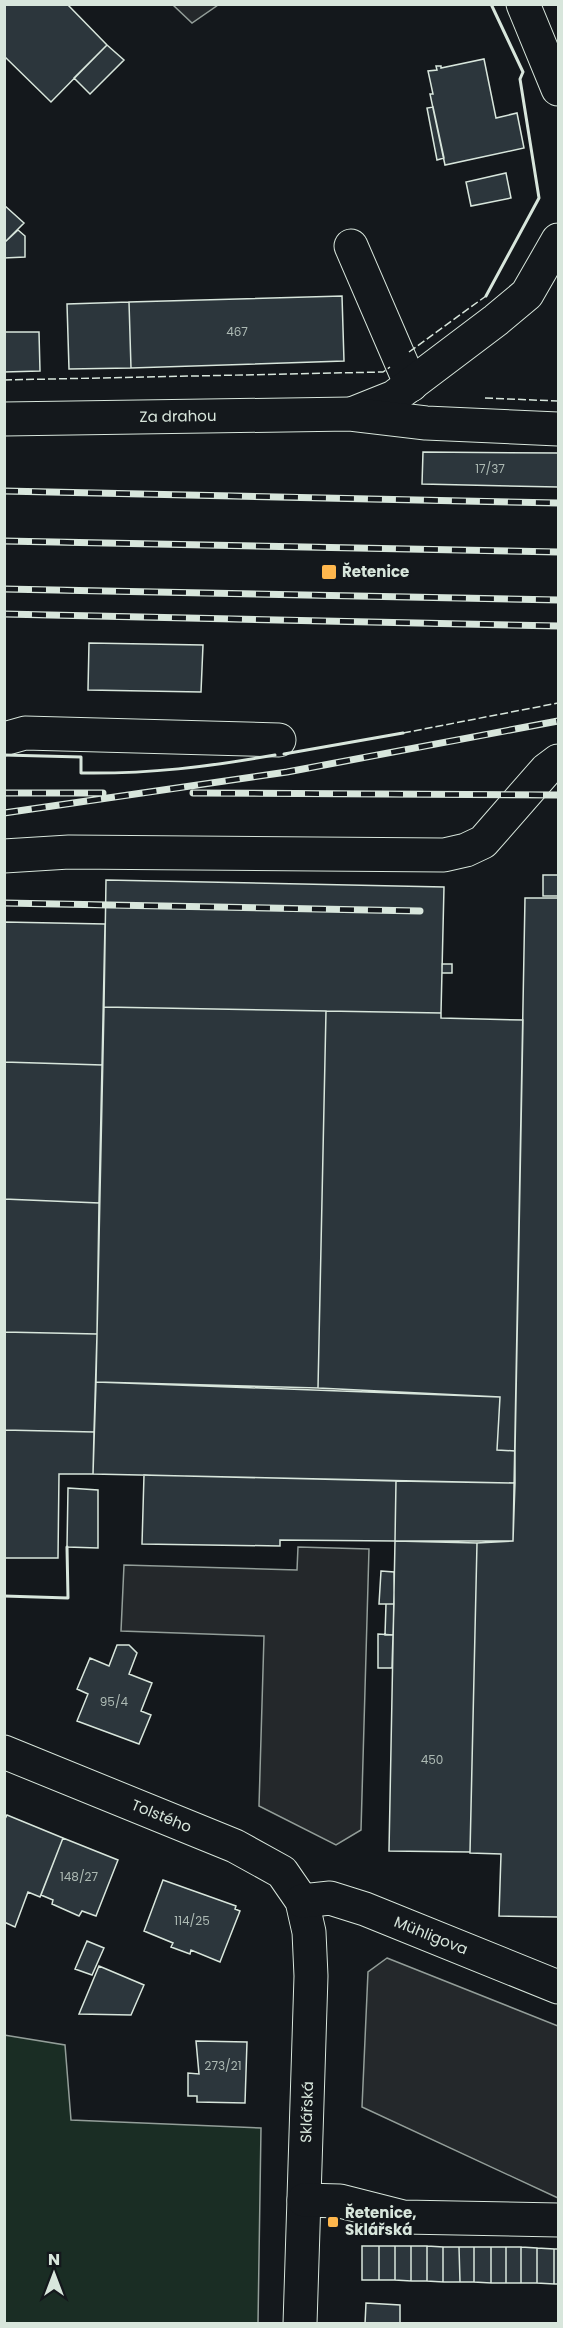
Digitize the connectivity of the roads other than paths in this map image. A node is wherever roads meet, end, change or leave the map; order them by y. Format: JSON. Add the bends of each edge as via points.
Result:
{"nodes":[{"id":1,"x":523,"y":4,"type":"edge"},
{"id":2,"x":558,"y":89,"type":"edge"},
{"id":3,"x":558,"y":240,"type":"edge"},
{"id":4,"x":351,"y":246,"type":"dead end"},
{"id":5,"x":411,"y":385,"type":"junction"},
{"id":6,"x":350,"y":414,"type":"junction"},
{"id":7,"x":4,"y":419,"type":"edge"},
{"id":8,"x":558,"y":429,"type":"edge"},
{"id":9,"x":4,"y":739,"type":"edge"},
{"id":10,"x":279,"y":740,"type":"dead end"},
{"id":11,"x":558,"y":761,"type":"edge"},
{"id":12,"x":4,"y":856,"type":"edge"},
{"id":13,"x":4,"y":1752,"type":"edge"},
{"id":14,"x":302,"y":1901,"type":"junction"},
{"id":15,"x":558,"y":1987,"type":"edge"},
{"id":16,"x":304,"y":2200,"type":"junction"},
{"id":17,"x":558,"y":2220,"type":"edge"},
{"id":18,"x":300,"y":2324,"type":"edge"}],
"edges":[{"from":1,"to":2,"type":"street"},
{"from":3,"to":5,"type":"street","via":[[527,294]]},
{"from":4,"to":5,"type":"street"},
{"from":5,"to":6,"type":"street","via":[[394,397]]},
{"from":6,"to":7,"type":"street","name":"Za drahou"},
{"from":6,"to":8,"type":"street","via":[[426,423]]},
{"from":9,"to":10,"type":"street","via":[[25,733]]},
{"from":11,"to":12,"type":"street","via":[[483,842],[444,855],[69,852]]},
{"from":13,"to":14,"type":"street","name":"Tolstého","via":[[235,1846],[282,1872]]},
{"from":14,"to":15,"type":"street","name":"Mühligova","via":[[330,1898],[364,1909]]},
{"from":14,"to":16,"type":"street","name":"Sklářská","via":[[309,1932],[311,1976]]},
{"from":16,"to":17,"type":"street","via":[[340,2201],[403,2217]]},
{"from":16,"to":18,"type":"street","name":"Sklářská"}]}
